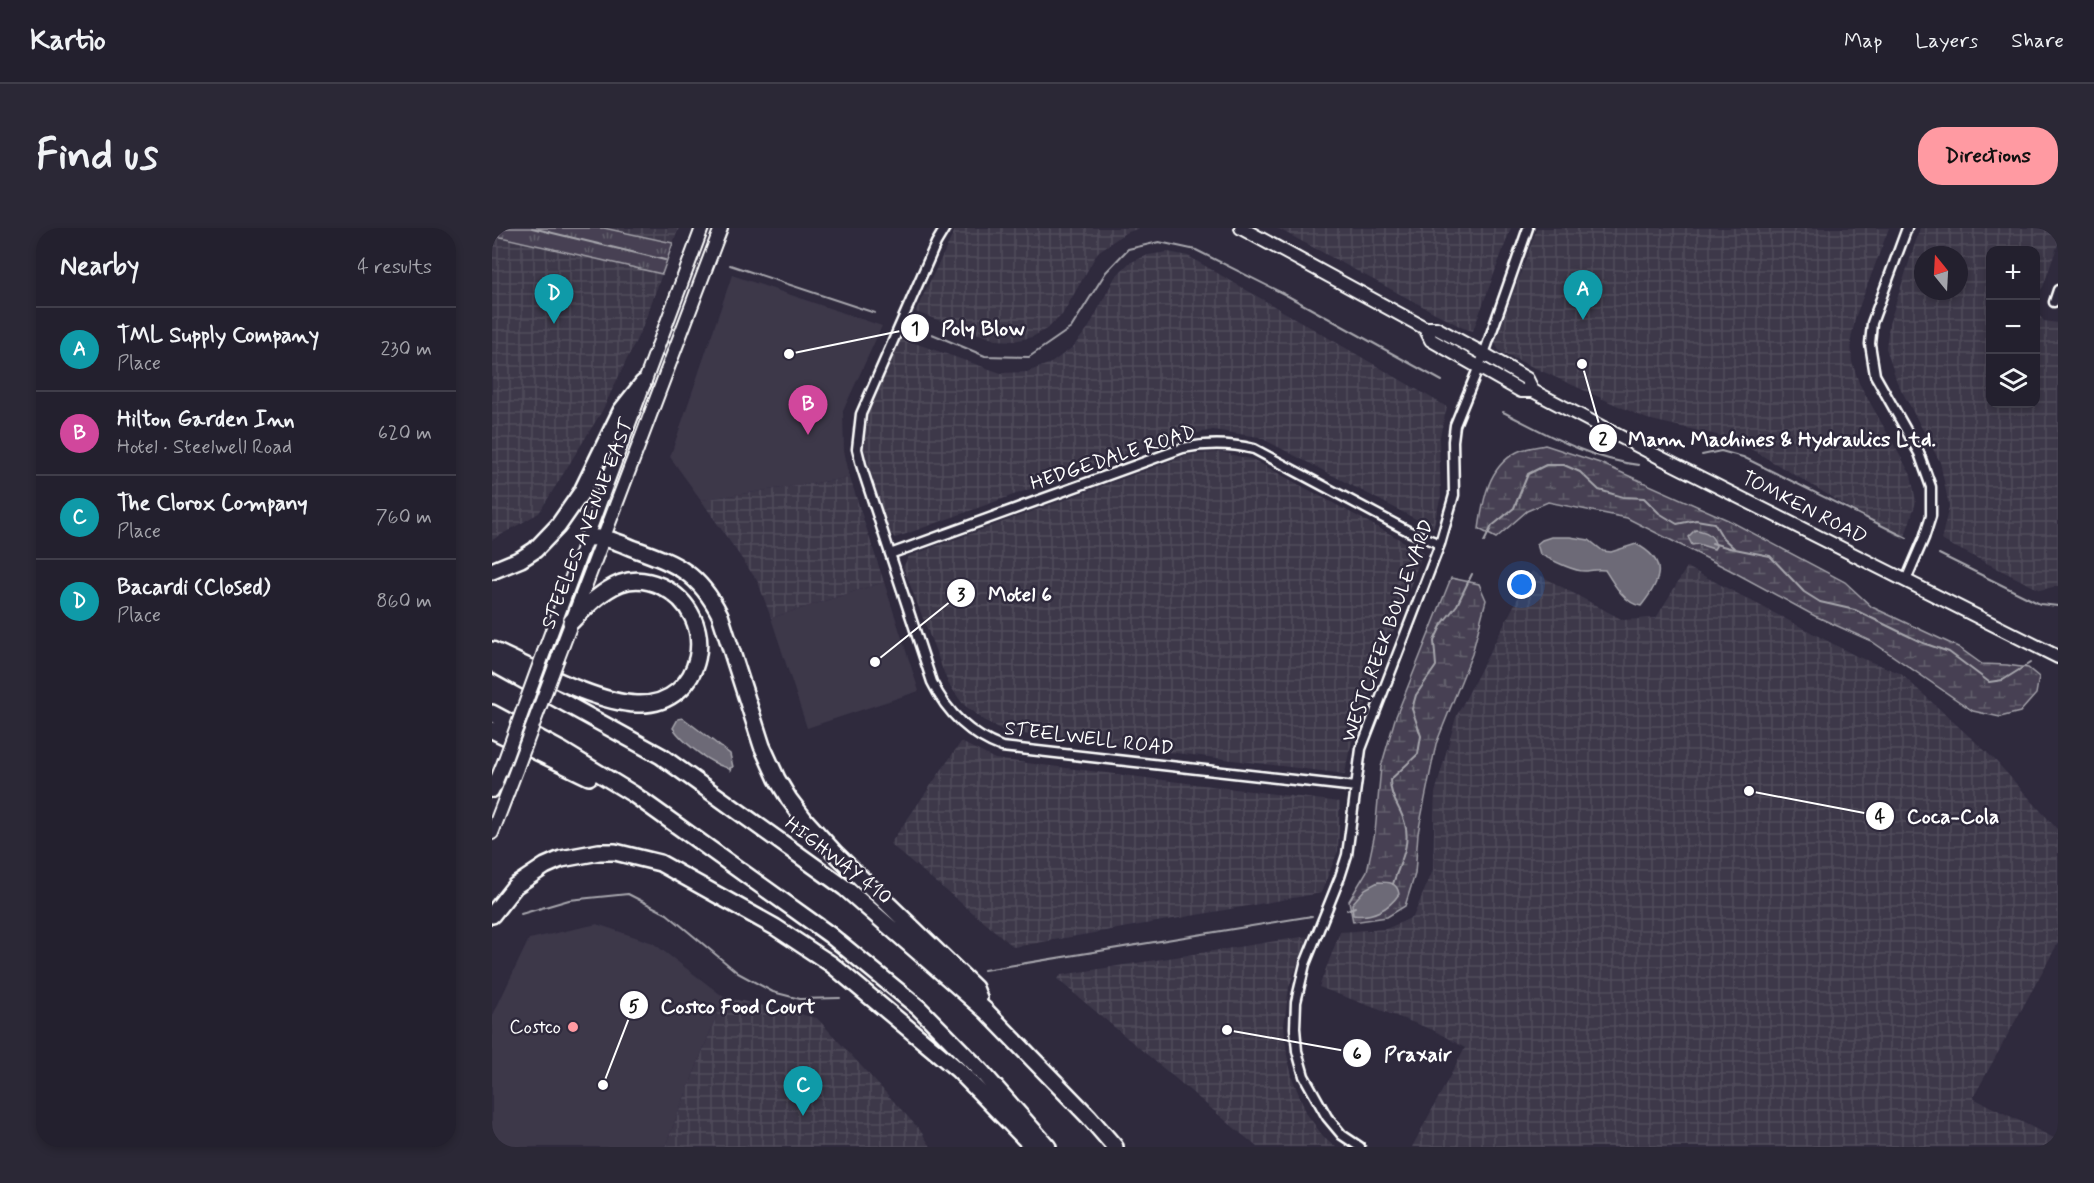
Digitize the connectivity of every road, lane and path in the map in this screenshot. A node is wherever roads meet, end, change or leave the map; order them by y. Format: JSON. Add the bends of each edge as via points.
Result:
{"nodes":[{"id":1,"x":702,"y":228,"type":"edge"},
{"id":2,"x":721,"y":228,"type":"edge"},
{"id":3,"x":945,"y":228,"type":"edge"},
{"id":4,"x":1241,"y":228,"type":"edge"},
{"id":5,"x":1528,"y":228,"type":"edge"},
{"id":6,"x":1907,"y":228,"type":"edge"},
{"id":7,"x":2058,"y":290,"type":"edge"},
{"id":8,"x":2054,"y":302,"type":"dead end"},
{"id":9,"x":1425,"y":328,"type":"junction"},
{"id":10,"x":1484,"y":354,"type":"junction"},
{"id":11,"x":1479,"y":367,"type":"junction"},
{"id":12,"x":643,"y":382,"type":"junction"},
{"id":13,"x":1533,"y":391,"type":"junction"},
{"id":14,"x":594,"y":537,"type":"junction"},
{"id":15,"x":1440,"y":544,"type":"junction"},
{"id":16,"x":890,"y":554,"type":"junction"},
{"id":17,"x":492,"y":571,"type":"edge"},
{"id":18,"x":1906,"y":580,"type":"junction"},
{"id":19,"x":571,"y":622,"type":"junction"},
{"id":20,"x":492,"y":650,"type":"edge"},
{"id":21,"x":2058,"y":657,"type":"edge"},
{"id":22,"x":492,"y":663,"type":"edge"},
{"id":23,"x":492,"y":713,"type":"edge"},
{"id":24,"x":492,"y":730,"type":"edge"},
{"id":25,"x":1356,"y":787,"type":"junction"},
{"id":26,"x":493,"y":788,"type":"edge"},
{"id":27,"x":633,"y":794,"type":"junction"},
{"id":28,"x":492,"y":833,"type":"edge"},
{"id":29,"x":492,"y":915,"type":"edge"},
{"id":30,"x":986,"y":1011,"type":"junction"},
{"id":31,"x":1032,"y":1147,"type":"edge"},
{"id":32,"x":1048,"y":1147,"type":"edge"},
{"id":33,"x":1115,"y":1147,"type":"edge"},
{"id":34,"x":1360,"y":1147,"type":"edge"}],
"edges":[{"from":1,"to":12,"type":"main road","name":"STEELES AVENUE EAST"},
{"from":2,"to":14,"type":"main road","name":"STEELES AVENUE EAST"},
{"from":3,"to":16,"type":"street","name":"STEELWELL ROAD","via":[[867,398],[858,428],[861,465]]},
{"from":4,"to":9,"type":"main road","name":"TOMKEN ROAD"},
{"from":5,"to":10,"type":"street","name":"WESTCREEK BOULEVARD"},
{"from":6,"to":18,"type":"street","via":[[1872,323],[1870,344],[1875,375],[1919,453],[1931,487],[1931,516]]},
{"from":7,"to":8,"type":"street"},
{"from":9,"to":10,"type":"main road","name":"TOMKEN ROAD","via":[[1436,328]]},
{"from":9,"to":11,"type":"main road","name":"TOMKEN ROAD","via":[[1431,340]]},
{"from":10,"to":11,"type":"street","name":"WESTCREEK BOULEVARD"},
{"from":10,"to":13,"type":"main road","name":"TOMKEN ROAD","via":[[1527,379]]},
{"from":11,"to":13,"type":"main road","name":"TOMKEN ROAD","via":[[1521,391]]},
{"from":11,"to":15,"type":"street","name":"WESTCREEK BOULEVARD","via":[[1455,425],[1454,495]]},
{"from":12,"to":14,"type":"main road","name":"STEELES AVENUE EAST"},
{"from":12,"to":17,"type":"highway","via":[[621,411],[581,493],[558,526],[535,550]]},
{"from":13,"to":18,"type":"main road","name":"TOMKEN ROAD"},
{"from":14,"to":19,"type":"main road","name":"STEELES AVENUE EAST"},
{"from":14,"to":26,"type":"main road","name":"STEELES AVENUE EAST","bridge":true,"via":[[544,652]]},
{"from":14,"to":30,"type":"highway","via":[[672,562],[704,589],[720,615],[769,762],[789,799],[835,854],[975,988]]},
{"from":15,"to":16,"type":"street","name":"HEDGEDALE ROAD","via":[[1254,449],[1219,443],[1183,448]]},
{"from":15,"to":25,"type":"street","name":"WESTCREEK BOULEVARD","via":[[1361,749]]},
{"from":16,"to":25,"type":"street","name":"STEELWELL ROAD","via":[[939,697],[951,713],[986,741],[1002,747]]},
{"from":18,"to":21,"type":"main road","name":"TOMKEN ROAD"},
{"from":19,"to":20,"type":"highway","via":[[609,589],[630,580],[649,582],[667,590],[690,611],[699,632],[698,656],[690,676],[676,692],[639,704],[602,697]]},
{"from":19,"to":28,"type":"main road","name":"STEELES AVENUE EAST","bridge":true},
{"from":22,"to":30,"type":"highway","name":"HIGHWAY 410","via":[[661,756],[845,888]]},
{"from":23,"to":27,"type":"highway"},
{"from":24,"to":27,"type":"highway","via":[[588,777]]},
{"from":25,"to":34,"type":"street","name":"WESTCREEK BOULEVARD","via":[[1347,855],[1305,964],[1296,1002],[1295,1028],[1297,1051],[1313,1094],[1342,1135]]},
{"from":27,"to":32,"type":"highway","via":[[830,935],[919,1008]]},
{"from":29,"to":31,"type":"highway","via":[[515,886],[561,859],[607,852],[660,863],[775,927],[831,964],[958,1070]]},
{"from":30,"to":33,"type":"highway","name":"HIGHWAY 410"}]}
